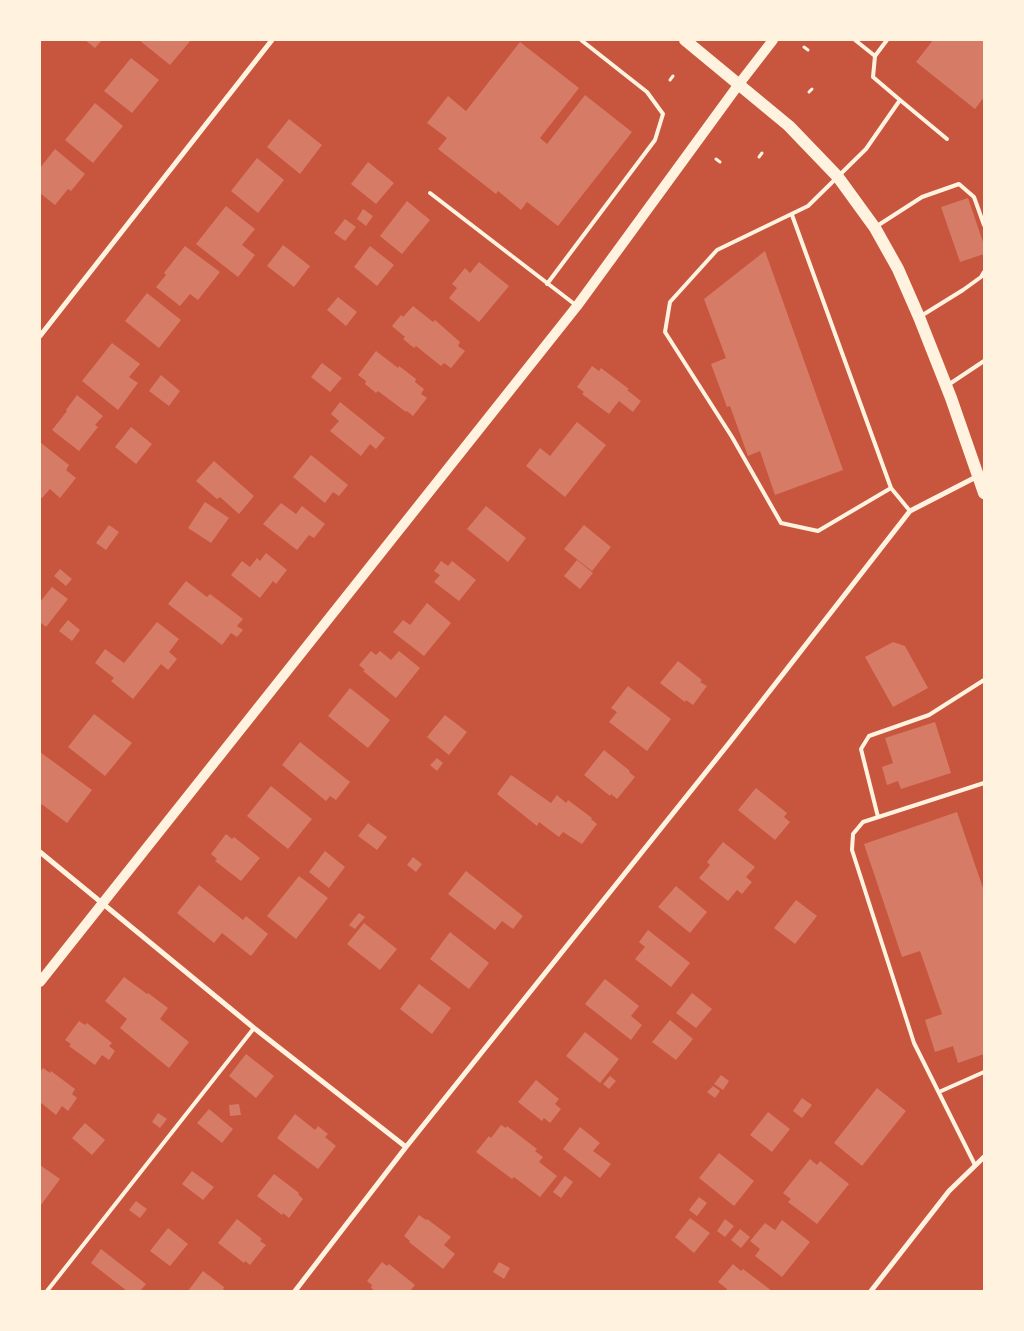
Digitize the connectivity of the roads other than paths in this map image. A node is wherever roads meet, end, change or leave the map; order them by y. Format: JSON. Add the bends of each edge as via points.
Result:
{"nodes":[{"id":1,"x":272,"y":40,"type":"edge"},
{"id":2,"x":581,"y":40,"type":"edge"},
{"id":3,"x":685,"y":40,"type":"edge"},
{"id":4,"x":773,"y":40,"type":"edge"},
{"id":5,"x":855,"y":40,"type":"edge"},
{"id":6,"x":888,"y":40,"type":"edge"},
{"id":7,"x":875,"y":56,"type":"junction"},
{"id":8,"x":739,"y":84,"type":"junction"},
{"id":9,"x":900,"y":100,"type":"junction"},
{"id":10,"x":947,"y":139,"type":"dead end"},
{"id":11,"x":838,"y":177,"type":"junction"},
{"id":12,"x":430,"y":193,"type":"dead end"},
{"id":13,"x":792,"y":215,"type":"junction"},
{"id":14,"x":984,"y":225,"type":"edge"},
{"id":15,"x":875,"y":228,"type":"junction"},
{"id":16,"x":984,"y":272,"type":"edge"},
{"id":17,"x":547,"y":284,"type":"junction"},
{"id":18,"x":577,"y":306,"type":"junction"},
{"id":19,"x":919,"y":317,"type":"junction"},
{"id":20,"x":40,"y":336,"type":"edge"},
{"id":21,"x":984,"y":361,"type":"edge"},
{"id":22,"x":946,"y":386,"type":"junction"},
{"id":23,"x":978,"y":476,"type":"junction"},
{"id":24,"x":891,"y":488,"type":"junction"},
{"id":25,"x":984,"y":493,"type":"edge"},
{"id":26,"x":910,"y":511,"type":"junction"},
{"id":27,"x":984,"y":680,"type":"edge"},
{"id":28,"x":984,"y":783,"type":"edge"},
{"id":29,"x":878,"y":817,"type":"junction"},
{"id":30,"x":40,"y":852,"type":"edge"},
{"id":31,"x":102,"y":903,"type":"junction"},
{"id":32,"x":40,"y":982,"type":"edge"},
{"id":33,"x":254,"y":1028,"type":"junction"},
{"id":34,"x":984,"y":1072,"type":"edge"},
{"id":35,"x":939,"y":1092,"type":"junction"},
{"id":36,"x":406,"y":1147,"type":"junction"},
{"id":37,"x":984,"y":1157,"type":"edge"},
{"id":38,"x":975,"y":1165,"type":"junction"},
{"id":39,"x":48,"y":1291,"type":"edge"},
{"id":40,"x":295,"y":1291,"type":"edge"},
{"id":41,"x":871,"y":1291,"type":"edge"}],
"edges":[{"from":1,"to":20,"type":"street"},
{"from":2,"to":17,"type":"lane","via":[[647,92],[663,114],[655,140]]},
{"from":3,"to":8,"type":"main road"},
{"from":4,"to":8,"type":"main road"},
{"from":5,"to":7,"type":"lane"},
{"from":6,"to":7,"type":"lane"},
{"from":7,"to":9,"type":"lane","via":[[873,78]]},
{"from":8,"to":11,"type":"main road","via":[[789,126]]},
{"from":8,"to":18,"type":"main road"},
{"from":9,"to":10,"type":"lane"},
{"from":9,"to":11,"type":"lane","via":[[866,149]]},
{"from":11,"to":13,"type":"lane","via":[[808,206]]},
{"from":11,"to":15,"type":"main road"},
{"from":12,"to":17,"type":"lane"},
{"from":13,"to":24,"type":"lane"},
{"from":13,"to":24,"type":"lane","via":[[717,250],[670,302],[665,332],[732,437],[781,523],[818,531]]},
{"from":14,"to":15,"type":"lane","via":[[974,198],[959,184],[922,197]]},
{"from":15,"to":19,"type":"main road"},
{"from":16,"to":19,"type":"lane","via":[[963,290]]},
{"from":17,"to":18,"type":"lane"},
{"from":18,"to":31,"type":"main road"},
{"from":19,"to":22,"type":"main road"},
{"from":21,"to":22,"type":"lane"},
{"from":22,"to":23,"type":"main road"},
{"from":23,"to":25,"type":"main road"},
{"from":23,"to":26,"type":"street"},
{"from":24,"to":26,"type":"lane"},
{"from":26,"to":36,"type":"street"},
{"from":27,"to":29,"type":"lane","via":[[929,715],[869,736],[861,749]]},
{"from":28,"to":29,"type":"lane"},
{"from":29,"to":35,"type":"lane","via":[[863,822],[853,834],[852,850],[914,1043]]},
{"from":30,"to":31,"type":"street"},
{"from":31,"to":32,"type":"main road"},
{"from":31,"to":33,"type":"street"},
{"from":33,"to":36,"type":"street"},
{"from":33,"to":39,"type":"lane"},
{"from":34,"to":35,"type":"lane"},
{"from":35,"to":38,"type":"lane"},
{"from":36,"to":40,"type":"street"},
{"from":37,"to":38,"type":"street"},
{"from":38,"to":41,"type":"street","via":[[949,1191]]}]}
